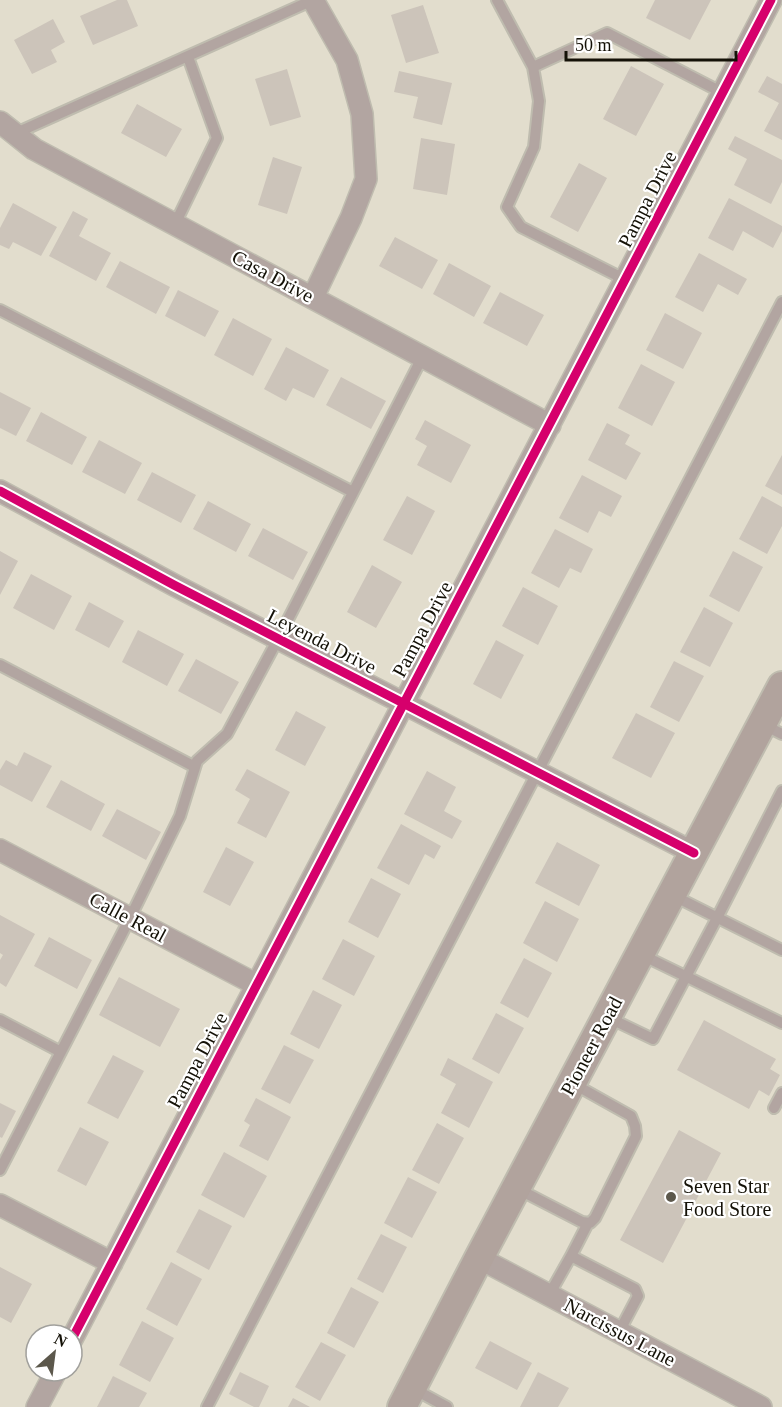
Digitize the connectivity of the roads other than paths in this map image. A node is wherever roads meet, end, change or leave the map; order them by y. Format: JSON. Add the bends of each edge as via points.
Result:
{"nodes":[{"id":1,"x":313,"y":0,"type":"edge"},
{"id":2,"x":496,"y":0,"type":"edge"},
{"id":3,"x":771,"y":0,"type":"edge"},
{"id":4,"x":188,"y":57,"type":"junction"},
{"id":5,"x":533,"y":67,"type":"junction"},
{"id":6,"x":723,"y":93,"type":"junction"},
{"id":7,"x":7,"y":128,"type":"edge"},
{"id":8,"x":175,"y":224,"type":"junction"},
{"id":9,"x":626,"y":280,"type":"junction"},
{"id":10,"x":313,"y":297,"type":"junction"},
{"id":11,"x":782,"y":302,"type":"edge"},
{"id":12,"x":0,"y":310,"type":"edge"},
{"id":13,"x":423,"y":356,"type":"junction"},
{"id":14,"x":550,"y":424,"type":"junction"},
{"id":15,"x":0,"y":491,"type":"edge"},
{"id":16,"x":353,"y":492,"type":"junction"},
{"id":17,"x":278,"y":639,"type":"junction"},
{"id":18,"x":0,"y":665,"type":"edge"},
{"id":19,"x":782,"y":686,"type":"edge"},
{"id":20,"x":403,"y":704,"type":"junction"},
{"id":21,"x":772,"y":729,"type":"edge"},
{"id":22,"x":195,"y":767,"type":"junction"},
{"id":23,"x":537,"y":773,"type":"junction"},
{"id":24,"x":782,"y":791,"type":"edge"},
{"id":25,"x":0,"y":850,"type":"edge"},
{"id":26,"x":694,"y":853,"type":"junction"},
{"id":27,"x":672,"y":895,"type":"junction"},
{"id":28,"x":130,"y":918,"type":"junction"},
{"id":29,"x":717,"y":918,"type":"junction"},
{"id":30,"x":782,"y":950,"type":"edge"},
{"id":31,"x":640,"y":954,"type":"junction"},
{"id":32,"x":686,"y":977,"type":"junction"},
{"id":33,"x":257,"y":985,"type":"junction"},
{"id":34,"x":607,"y":1017,"type":"junction"},
{"id":35,"x":0,"y":1020,"type":"edge"},
{"id":36,"x":782,"y":1023,"type":"edge"},
{"id":37,"x":61,"y":1052,"type":"junction"},
{"id":38,"x":571,"y":1083,"type":"junction"},
{"id":39,"x":782,"y":1093,"type":"edge"},
{"id":40,"x":774,"y":1108,"type":"dead end"},
{"id":41,"x":0,"y":1170,"type":"edge"},
{"id":42,"x":516,"y":1188,"type":"junction"},
{"id":43,"x":0,"y":1205,"type":"edge"},
{"id":44,"x":588,"y":1223,"type":"junction"},
{"id":45,"x":571,"y":1256,"type":"junction"},
{"id":46,"x":479,"y":1258,"type":"junction"},
{"id":47,"x":112,"y":1263,"type":"junction"},
{"id":48,"x":549,"y":1295,"type":"junction"},
{"id":49,"x":80,"y":1323,"type":"edge"},
{"id":50,"x":619,"y":1332,"type":"junction"},
{"id":51,"x":50,"y":1383,"type":"edge"},
{"id":52,"x":407,"y":1398,"type":"edge"},
{"id":53,"x":37,"y":1407,"type":"edge"},
{"id":54,"x":207,"y":1407,"type":"edge"},
{"id":55,"x":447,"y":1407,"type":"edge"},
{"id":56,"x":761,"y":1407,"type":"edge"}],
"edges":[{"from":1,"to":4,"type":"lane"},
{"from":1,"to":10,"type":"street","via":[[347,60],[362,114],[366,179]]},
{"from":2,"to":5,"type":"lane"},
{"from":3,"to":6,"type":"street","name":"Pampa Drive"},
{"from":4,"to":7,"type":"lane"},
{"from":4,"to":8,"type":"lane","via":[[218,138]]},
{"from":5,"to":6,"type":"lane","via":[[607,33]]},
{"from":5,"to":9,"type":"lane","via":[[539,101],[534,147],[507,207],[521,227]]},
{"from":6,"to":9,"type":"street","name":"Pampa Drive"},
{"from":7,"to":8,"type":"street","name":"Casa Drive","via":[[34,149]]},
{"from":8,"to":10,"type":"street","name":"Casa Drive"},
{"from":9,"to":14,"type":"street","name":"Pampa Drive"},
{"from":10,"to":13,"type":"street","name":"Casa Drive"},
{"from":11,"to":23,"type":"lane"},
{"from":12,"to":16,"type":"lane"},
{"from":13,"to":14,"type":"street","name":"Casa Drive"},
{"from":13,"to":16,"type":"lane"},
{"from":14,"to":20,"type":"street","name":"Pampa Drive"},
{"from":15,"to":17,"type":"street","name":"Leyenda Drive"},
{"from":16,"to":17,"type":"lane"},
{"from":17,"to":20,"type":"street","name":"Leyenda Drive"},
{"from":17,"to":22,"type":"lane","via":[[227,734]]},
{"from":18,"to":22,"type":"lane"},
{"from":19,"to":21,"type":"main road","name":"Pioneer Road"},
{"from":20,"to":23,"type":"street","name":"Leyenda Drive"},
{"from":20,"to":33,"type":"street","name":"Pampa Drive"},
{"from":21,"to":26,"type":"main road","name":"Pioneer Road"},
{"from":22,"to":28,"type":"lane","via":[[180,816]]},
{"from":23,"to":26,"type":"street","name":"Leyenda Drive"},
{"from":23,"to":54,"type":"lane"},
{"from":24,"to":29,"type":"lane"},
{"from":25,"to":28,"type":"street","name":"Calle Real"},
{"from":26,"to":27,"type":"main road","name":"Pioneer Road"},
{"from":27,"to":29,"type":"lane"},
{"from":27,"to":31,"type":"main road","name":"Pioneer Road"},
{"from":28,"to":33,"type":"street","name":"Calle Real"},
{"from":28,"to":37,"type":"lane"},
{"from":29,"to":30,"type":"lane"},
{"from":29,"to":32,"type":"lane"},
{"from":31,"to":32,"type":"lane"},
{"from":31,"to":34,"type":"main road","name":"Pioneer Road"},
{"from":32,"to":34,"type":"lane","via":[[652,1039]]},
{"from":32,"to":36,"type":"lane"},
{"from":33,"to":47,"type":"street","name":"Pampa Drive"},
{"from":34,"to":38,"type":"main road","name":"Pioneer Road"},
{"from":35,"to":37,"type":"lane"},
{"from":37,"to":41,"type":"lane"},
{"from":38,"to":42,"type":"main road","name":"Pioneer Road"},
{"from":38,"to":44,"type":"lane","via":[[631,1116],[635,1126],[636,1136],[595,1218]]},
{"from":39,"to":40,"type":"lane"},
{"from":42,"to":44,"type":"lane"},
{"from":42,"to":46,"type":"main road","name":"Pioneer Road"},
{"from":43,"to":47,"type":"street"},
{"from":44,"to":45,"type":"lane"},
{"from":45,"to":48,"type":"lane"},
{"from":45,"to":50,"type":"lane","via":[[635,1289],[638,1296]]},
{"from":46,"to":48,"type":"street","name":"Narcissus Lane"},
{"from":46,"to":52,"type":"main road","name":"Pioneer Road"},
{"from":47,"to":49,"type":"street","name":"Pampa Drive"},
{"from":48,"to":50,"type":"street","name":"Narcissus Lane"},
{"from":50,"to":56,"type":"street","name":"Narcissus Lane"},
{"from":51,"to":53,"type":"street"},
{"from":52,"to":55,"type":"lane"}]}
